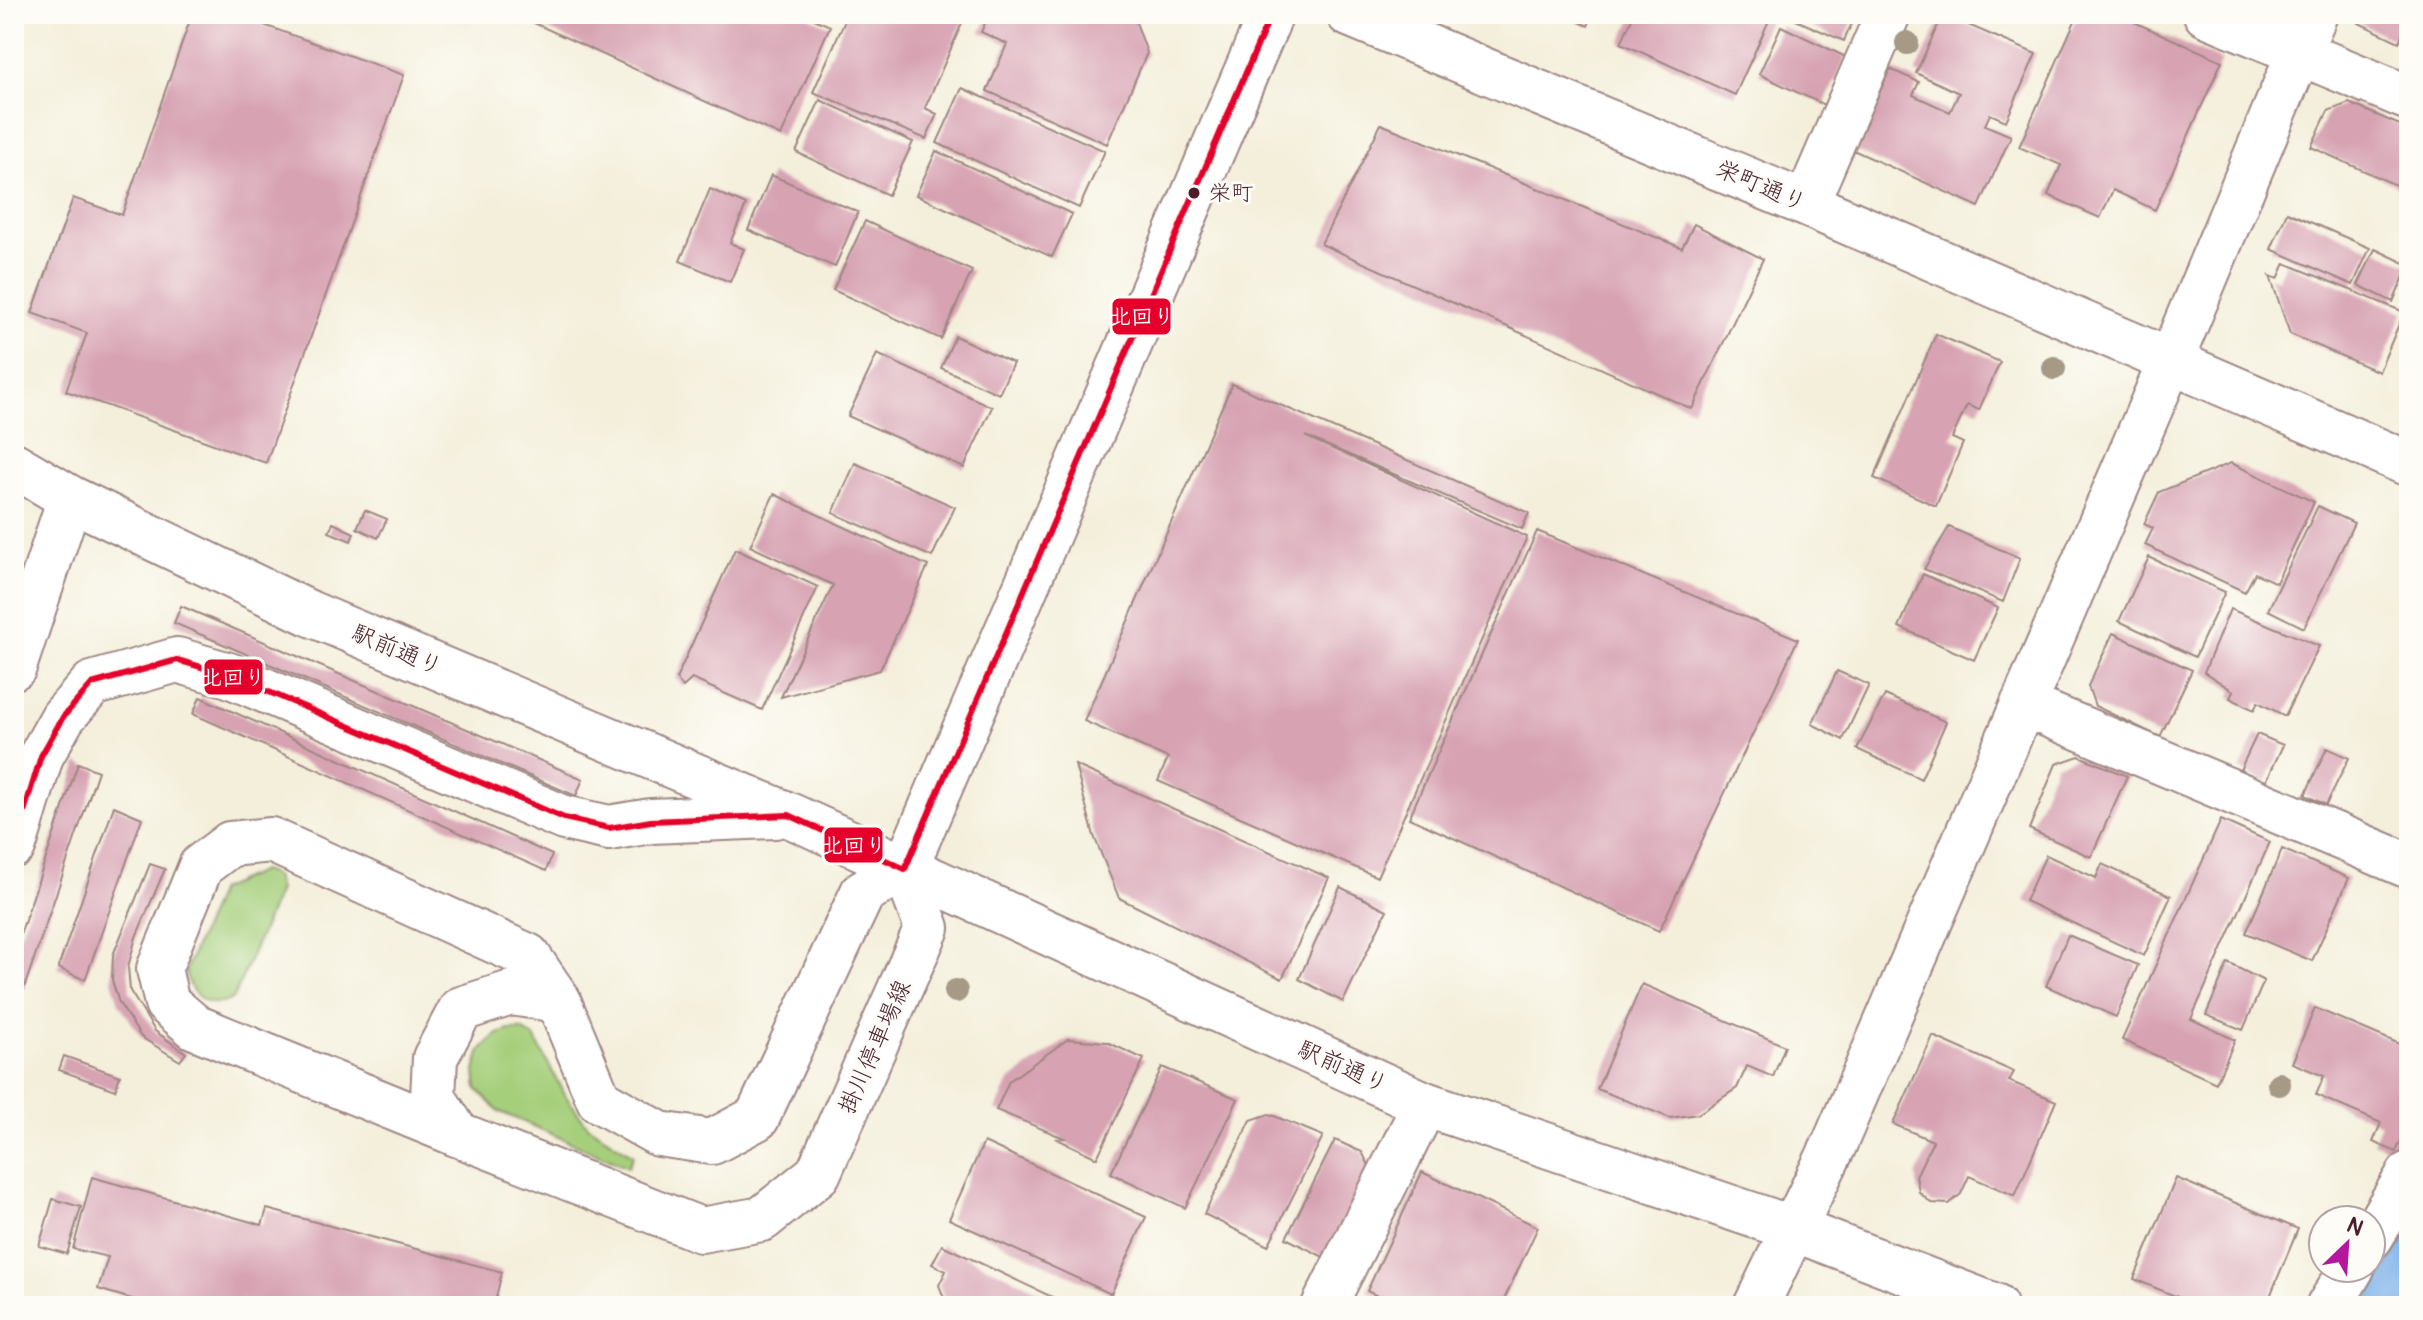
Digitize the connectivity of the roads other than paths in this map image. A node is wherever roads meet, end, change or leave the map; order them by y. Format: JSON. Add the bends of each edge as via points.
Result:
{"nodes":[{"id":1,"x":1271,"y":14,"type":"edge"},
{"id":2,"x":1349,"y":14,"type":"edge"},
{"id":3,"x":1888,"y":14,"type":"edge"},
{"id":4,"x":2206,"y":14,"type":"edge"},
{"id":5,"x":2308,"y":33,"type":"edge"},
{"id":6,"x":2409,"y":98,"type":"edge"},
{"id":7,"x":1806,"y":204,"type":"junction"},
{"id":8,"x":2171,"y":360,"type":"junction"},
{"id":9,"x":2409,"y":464,"type":"edge"},
{"id":10,"x":14,"y":465,"type":"edge"},
{"id":11,"x":70,"y":498,"type":"junction"},
{"id":12,"x":14,"y":667,"type":"edge"},
{"id":13,"x":2023,"y":704,"type":"junction"},
{"id":14,"x":789,"y":815,"type":"junction"},
{"id":15,"x":14,"y":845,"type":"edge"},
{"id":16,"x":2409,"y":866,"type":"edge"},
{"id":17,"x":905,"y":869,"type":"junction"},
{"id":18,"x":558,"y":1000,"type":"junction"},
{"id":19,"x":1425,"y":1104,"type":"junction"},
{"id":20,"x":457,"y":1134,"type":"junction"},
{"id":21,"x":2409,"y":1174,"type":"edge"},
{"id":22,"x":2387,"y":1210,"type":"edge"},
{"id":23,"x":1794,"y":1229,"type":"junction"},
{"id":24,"x":2342,"y":1284,"type":"edge"},
{"id":25,"x":1324,"y":1306,"type":"edge"},
{"id":26,"x":1756,"y":1306,"type":"edge"},
{"id":27,"x":1995,"y":1306,"type":"edge"},
{"id":28,"x":2329,"y":1306,"type":"edge"}],
"edges":[{"from":1,"to":17,"type":"street"},
{"from":2,"to":7,"type":"street","name":"栄町通り"},
{"from":3,"to":7,"type":"street"},
{"from":4,"to":5,"type":"street"},
{"from":5,"to":6,"type":"street"},
{"from":5,"to":8,"type":"street"},
{"from":7,"to":8,"type":"street","name":"栄町通り"},
{"from":8,"to":9,"type":"street","name":"栄町通り"},
{"from":8,"to":13,"type":"street"},
{"from":10,"to":11,"type":"street","name":"駅前通り"},
{"from":11,"to":12,"type":"street"},
{"from":11,"to":14,"type":"street","name":"駅前通り","via":[[309,613]]},
{"from":13,"to":16,"type":"street"},
{"from":13,"to":23,"type":"street"},
{"from":14,"to":15,"type":"street","via":[[609,828],[564,818],[229,675],[177,660],[92,684],[63,717],[41,756]]},
{"from":14,"to":17,"type":"street","name":"駅前通り"},
{"from":17,"to":18,"type":"street","via":[[863,892],[757,1118],[712,1142],[659,1134],[599,1100]]},
{"from":17,"to":19,"type":"street","name":"駅前通り"},
{"from":17,"to":20,"type":"street","name":"掛川停車場線","via":[[927,928],[818,1174],[762,1219],[701,1230]]},
{"from":18,"to":20,"type":"street","via":[[511,993],[461,1009],[435,1058],[433,1097]]},
{"from":18,"to":20,"type":"street","name":"掛川停車場線","via":[[528,956],[271,840],[230,844],[201,866],[159,969],[167,1003],[195,1027]]},
{"from":19,"to":23,"type":"street","name":"駅前通り"},
{"from":19,"to":25,"type":"street"},
{"from":21,"to":22,"type":"street"},
{"from":23,"to":26,"type":"street"},
{"from":23,"to":27,"type":"street","name":"駅前通り"},
{"from":24,"to":28,"type":"street"}]}
